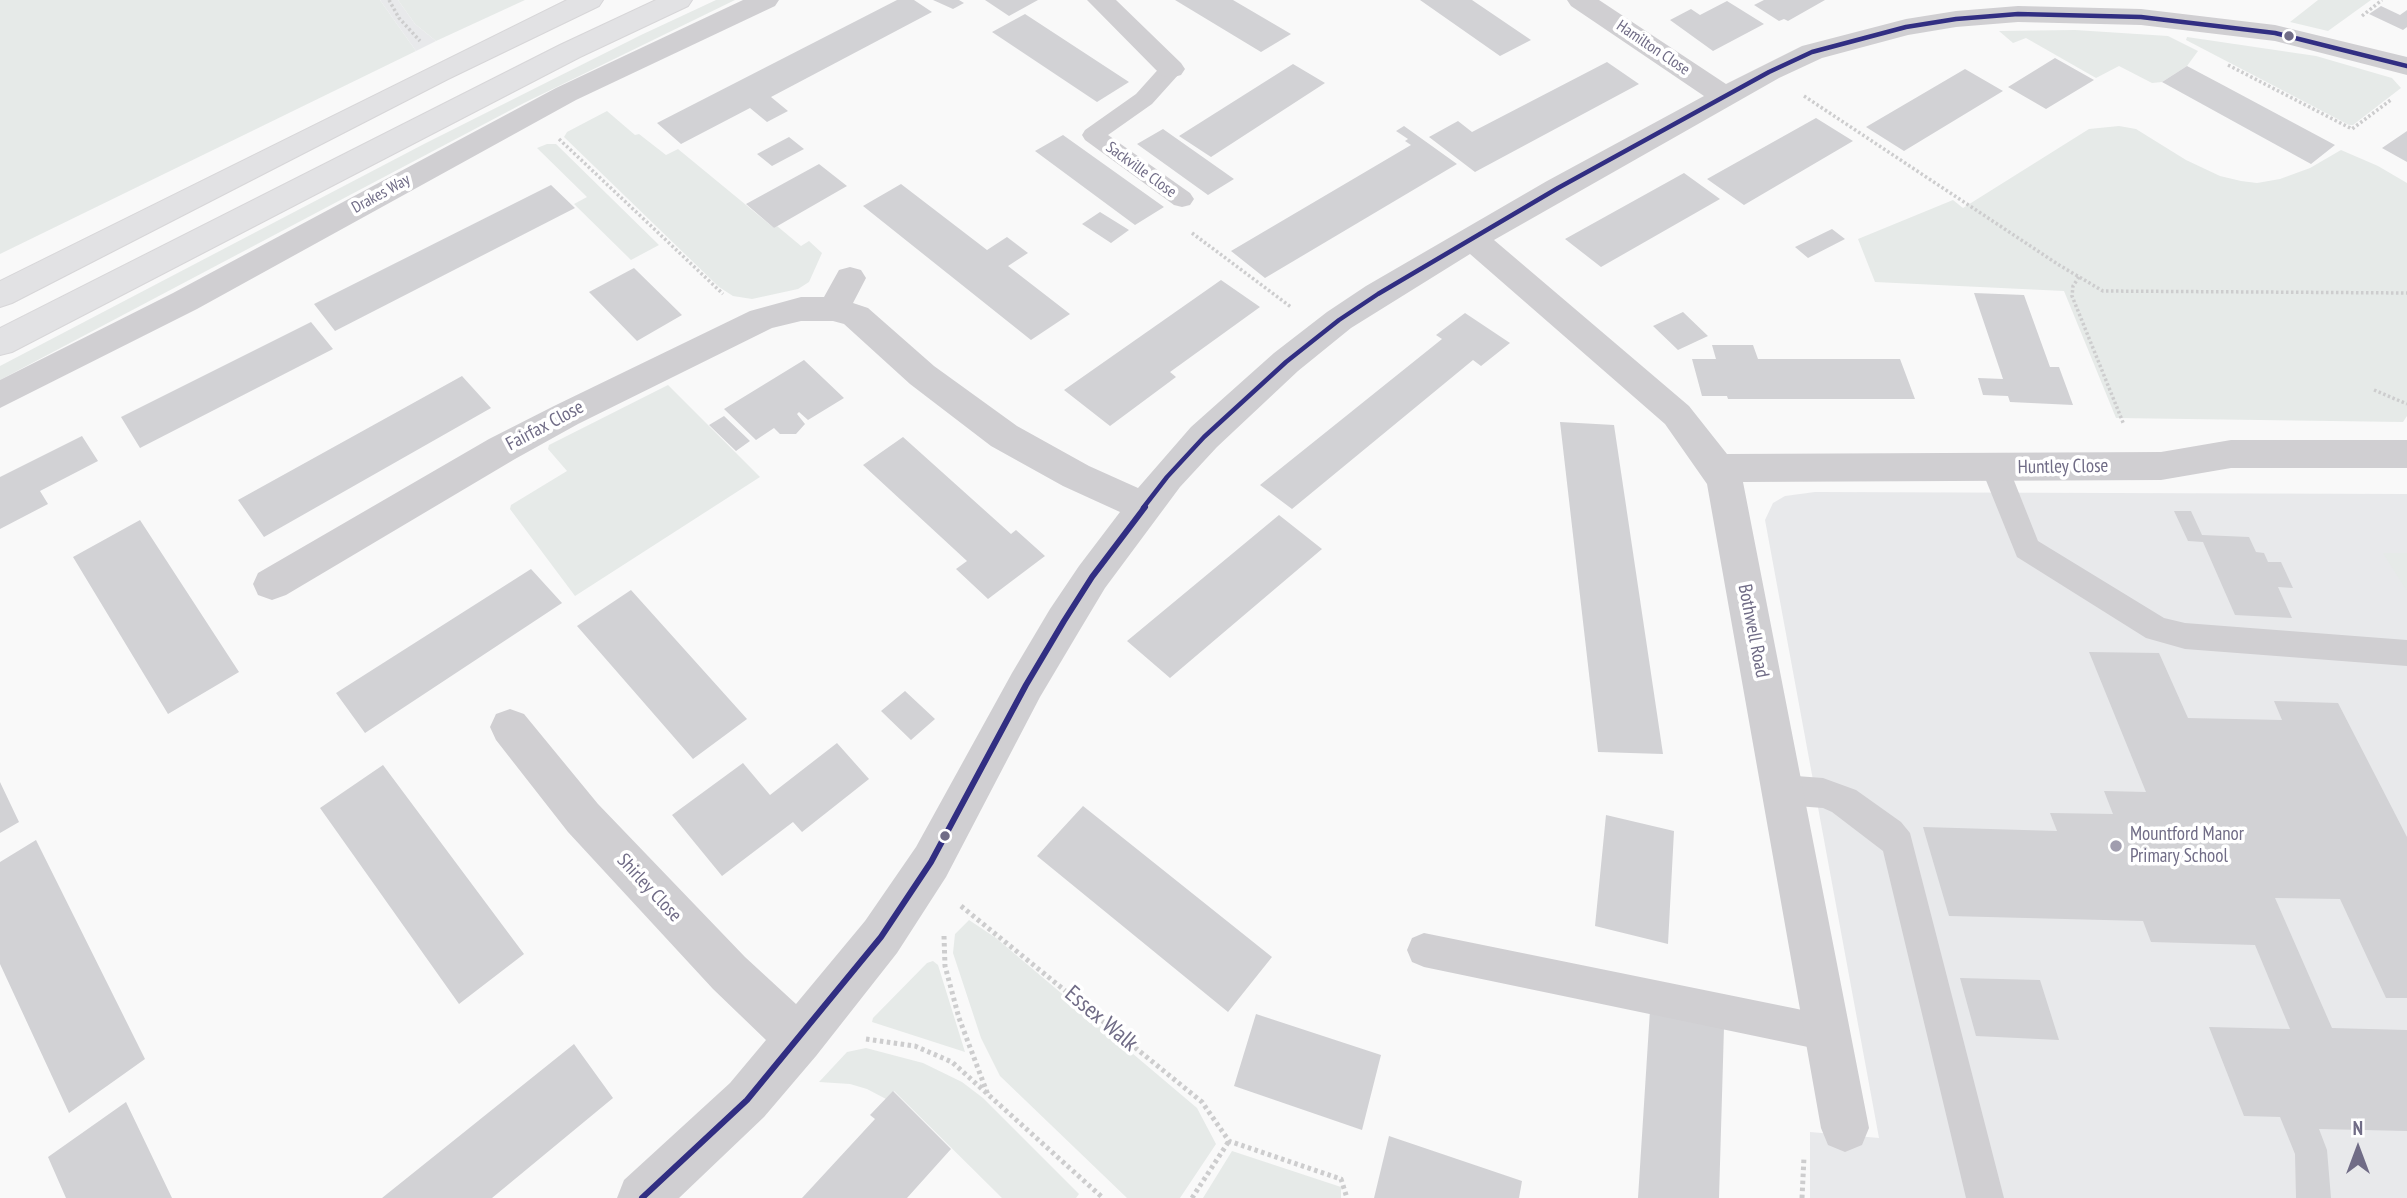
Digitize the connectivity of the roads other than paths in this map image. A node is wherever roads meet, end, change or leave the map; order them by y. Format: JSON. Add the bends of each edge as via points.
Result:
{"nodes":[{"id":1,"x":589,"y":0,"type":"edge"},
{"id":2,"x":678,"y":0,"type":"edge"},
{"id":3,"x":765,"y":0,"type":"edge"},
{"id":4,"x":1101,"y":0,"type":"edge"},
{"id":5,"x":1581,"y":0,"type":"edge"},
{"id":6,"x":1947,"y":9,"type":"edge"},
{"id":7,"x":1171,"y":69,"type":"joint"},
{"id":8,"x":2401,"y":81,"type":"edge"},
{"id":9,"x":1724,"y":96,"type":"junction"},
{"id":10,"x":1182,"y":199,"type":"road end"},
{"id":11,"x":1472,"y":238,"type":"junction"},
{"id":12,"x":850,"y":278,"type":"dead end"},
{"id":13,"x":0,"y":295,"type":"edge"},
{"id":14,"x":834,"y":309,"type":"junction"},
{"id":15,"x":0,"y":343,"type":"edge"},
{"id":16,"x":0,"y":395,"type":"edge"},
{"id":17,"x":2407,"y":454,"type":"edge"},
{"id":18,"x":1717,"y":468,"type":"junction"},
{"id":19,"x":1995,"y":468,"type":"junction"},
{"id":20,"x":1144,"y":506,"type":"junction"},
{"id":21,"x":272,"y":584,"type":"dead end"},
{"id":22,"x":2407,"y":653,"type":"edge"},
{"id":23,"x":510,"y":727,"type":"dead end"},
{"id":24,"x":1783,"y":790,"type":"junction"},
{"id":25,"x":1424,"y":950,"type":"dead end"},
{"id":26,"x":1827,"y":1033,"type":"junction"},
{"id":27,"x":799,"y":1039,"type":"junction"},
{"id":28,"x":1846,"y":1128,"type":"dead end"},
{"id":29,"x":642,"y":1198,"type":"edge"},
{"id":30,"x":1985,"y":1198,"type":"edge"}],
"edges":[{"from":1,"to":13,"type":"main road"},
{"from":2,"to":15,"type":"main road"},
{"from":3,"to":16,"type":"street","name":"Drakes Way","via":[[531,113]]},
{"from":4,"to":7,"type":"street","name":"Sackville Close"},
{"from":5,"to":9,"type":"street","name":"Hamilton Close"},
{"from":6,"to":8,"type":"street","via":[[2197,22],[2307,40]]},
{"from":6,"to":9,"type":"street","via":[[1906,27],[1825,48]]},
{"from":7,"to":10,"type":"lane","name":"Sackville Close","via":[[1144,99],[1093,135]]},
{"from":9,"to":11,"type":"street"},
{"from":11,"to":18,"type":"street","name":"Bothwell Road","via":[[1677,415]]},
{"from":11,"to":20,"type":"street","via":[[1324,332],[1204,437]]},
{"from":12,"to":14,"type":"street"},
{"from":14,"to":20,"type":"street","name":"Fairfax Close","via":[[856,316],[922,375],[1004,436],[1076,476]]},
{"from":14,"to":21,"type":"street","name":"Fairfax Close","via":[[778,314],[537,430]]},
{"from":17,"to":19,"type":"street","name":"Huntley Close","via":[[2231,454],[2176,466]]},
{"from":18,"to":19,"type":"street","name":"Huntley Close"},
{"from":18,"to":24,"type":"street","name":"Bothwell Road","via":[[1727,491]]},
{"from":19,"to":22,"type":"lane","via":[[2027,549],[2157,629],[2185,636]]},
{"from":20,"to":27,"type":"street","via":[[1064,621],[923,874],[881,937]]},
{"from":23,"to":27,"type":"street","name":"Shirley Close","via":[[583,818],[729,973]]},
{"from":24,"to":26,"type":"street","name":"Bothwell Road"},
{"from":24,"to":30,"type":"lane","via":[[1823,793],[1844,801],[1889,832],[1898,844]]},
{"from":25,"to":26,"type":"lane"},
{"from":26,"to":28,"type":"street","name":"Bothwell Road"},
{"from":27,"to":29,"type":"street","via":[[713,1134]]}]}
